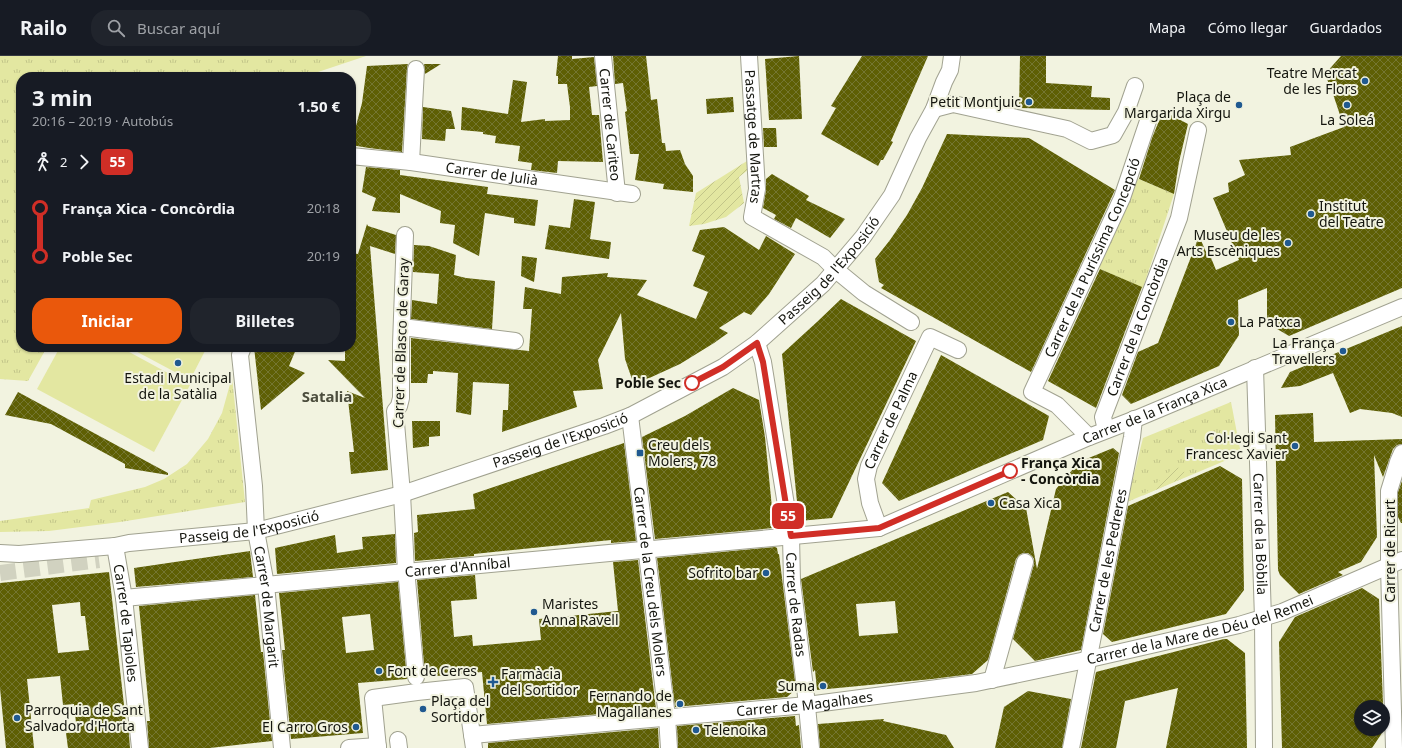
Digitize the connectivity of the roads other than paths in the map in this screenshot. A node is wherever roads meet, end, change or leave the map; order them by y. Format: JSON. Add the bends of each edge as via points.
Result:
{"nodes":[{"id":1,"x":603,"y":56,"type":"edge"},
{"id":2,"x":749,"y":56,"type":"edge"},
{"id":3,"x":952,"y":56,"type":"edge"},
{"id":4,"x":416,"y":69,"type":"dead end"},
{"id":5,"x":1135,"y":86,"type":"dead end"},
{"id":6,"x":934,"y":108,"type":"junction"},
{"id":7,"x":1148,"y":121,"type":"dead end"},
{"id":8,"x":1198,"y":130,"type":"dead end"},
{"id":9,"x":356,"y":156,"type":"edge"},
{"id":10,"x":411,"y":162,"type":"junction"},
{"id":11,"x":625,"y":194,"type":"joint"},
{"id":12,"x":406,"y":235,"type":"dead end"},
{"id":13,"x":836,"y":270,"type":"junction"},
{"id":14,"x":1402,"y":307,"type":"edge"},
{"id":15,"x":912,"y":322,"type":"dead end"},
{"id":16,"x":402,"y":327,"type":"junction"},
{"id":17,"x":515,"y":341,"type":"dead end"},
{"id":18,"x":757,"y":343,"type":"junction"},
{"id":19,"x":958,"y":350,"type":"dead end"},
{"id":20,"x":241,"y":352,"type":"edge"},
{"id":21,"x":1255,"y":368,"type":"junction"},
{"id":22,"x":630,"y":416,"type":"junction"},
{"id":23,"x":1134,"y":419,"type":"junction"},
{"id":24,"x":1106,"y":430,"type":"junction"},
{"id":25,"x":1089,"y":437,"type":"junction"},
{"id":26,"x":1402,"y":452,"type":"edge"},
{"id":27,"x":402,"y":494,"type":"junction"},
{"id":28,"x":879,"y":528,"type":"junction"},
{"id":29,"x":256,"y":531,"type":"junction"},
{"id":30,"x":791,"y":536,"type":"junction"},
{"id":31,"x":647,"y":549,"type":"junction"},
{"id":32,"x":107,"y":551,"type":"junction"},
{"id":33,"x":0,"y":554,"type":"edge"},
{"id":34,"x":1025,"y":562,"type":"dead end"},
{"id":35,"x":1395,"y":564,"type":"edge"},
{"id":36,"x":407,"y":575,"type":"junction"},
{"id":37,"x":266,"y":585,"type":"junction"},
{"id":38,"x":124,"y":598,"type":"junction"},
{"id":39,"x":1263,"y":619,"type":"junction"},
{"id":40,"x":1089,"y":659,"type":"junction"},
{"id":41,"x":992,"y":680,"type":"junction"},
{"id":42,"x":416,"y":684,"type":"junction"},
{"id":43,"x":807,"y":705,"type":"junction"},
{"id":44,"x":667,"y":717,"type":"junction"},
{"id":45,"x":473,"y":742,"type":"edge"},
{"id":46,"x":378,"y":747,"type":"edge"},
{"id":47,"x":140,"y":748,"type":"edge"},
{"id":48,"x":282,"y":748,"type":"edge"},
{"id":49,"x":349,"y":748,"type":"edge"},
{"id":50,"x":669,"y":748,"type":"edge"},
{"id":51,"x":811,"y":748,"type":"edge"},
{"id":52,"x":1071,"y":748,"type":"edge"},
{"id":53,"x":1264,"y":748,"type":"edge"},
{"id":54,"x":1394,"y":748,"type":"edge"}],
"edges":[{"from":1,"to":11,"type":"street","name":"Carrer de Cariteo"},
{"from":2,"to":13,"type":"street","name":"Passatge de Martras","via":[[757,189],[752,217],[823,256]]},
{"from":3,"to":6,"type":"street","name":"Passeig de l'Exposició","via":[[950,70]]},
{"from":4,"to":10,"type":"street"},
{"from":5,"to":6,"type":"street","via":[[1126,112],[1113,135],[1091,141],[1067,130],[953,104]]},
{"from":6,"to":13,"type":"street","name":"Passeig de l'Exposició","via":[[892,195]]},
{"from":7,"to":25,"type":"street","name":"Carrer de la Puríssima Concepció","via":[[1122,198],[1032,392],[1057,405]]},
{"from":8,"to":24,"type":"street","name":"Carrer de la Concòrdia","via":[[1179,218],[1103,417]]},
{"from":9,"to":10,"type":"street","name":"Carrer de Julià"},
{"from":10,"to":11,"type":"street","name":"Carrer de Julià"},
{"from":12,"to":16,"type":"street","name":"Carrer de Blasco de Garay"},
{"from":13,"to":15,"type":"street","via":[[864,293]]},
{"from":13,"to":18,"type":"street","name":"Passeig de l'Exposició","via":[[824,284]]},
{"from":14,"to":21,"type":"street","name":"Carrer de la França Xica"},
{"from":16,"to":17,"type":"street"},
{"from":16,"to":27,"type":"street","name":"Carrer de Blasco de Garay","via":[[401,398],[395,411]]},
{"from":18,"to":22,"type":"street","name":"Passeig de l'Exposició","via":[[723,367]]},
{"from":18,"to":30,"type":"street","name":"Carrer de Radas","via":[[763,362]]},
{"from":19,"to":28,"type":"street","name":"Carrer de Palma","via":[[930,338],[869,466],[866,479],[870,503]]},
{"from":20,"to":29,"type":"street","name":"Carrer de Margarit"},
{"from":21,"to":23,"type":"street","name":"Carrer de la França Xica"},
{"from":21,"to":39,"type":"street","name":"Carrer de la Bòbila"},
{"from":22,"to":27,"type":"street","name":"Passeig de l'Exposició"},
{"from":22,"to":31,"type":"street","name":"Carrer de la Creu dels Molers"},
{"from":23,"to":24,"type":"street","name":"Carrer de la França Xica"},
{"from":23,"to":40,"type":"street","name":"Carrer de les Pedreres"},
{"from":24,"to":25,"type":"street","name":"Carrer de la França Xica"},
{"from":25,"to":28,"type":"street","name":"Carrer de la França Xica"},
{"from":26,"to":35,"type":"street","name":"Carrer de Ricart","via":[[1389,491]]},
{"from":27,"to":29,"type":"street","name":"Passeig de l'Exposició"},
{"from":27,"to":36,"type":"street","name":"Carrer de Blasco de Garay"},
{"from":28,"to":30,"type":"street","name":"Carrer de la França Xica"},
{"from":29,"to":32,"type":"street","name":"Passeig de l'Exposició","via":[[129,543]]},
{"from":29,"to":37,"type":"street","name":"Carrer de Margarit"},
{"from":30,"to":31,"type":"street","name":"Carrer d'Anníbal"},
{"from":30,"to":43,"type":"street","name":"Carrer de Radas","via":[[792,582]]},
{"from":31,"to":36,"type":"street","name":"Carrer d'Anníbal"},
{"from":31,"to":44,"type":"street","name":"Carrer de la Creu dels Molers"},
{"from":32,"to":33,"type":"street","name":"Passeig de l'Exposició"},
{"from":32,"to":38,"type":"street","name":"Carrer de Tapioles"},
{"from":34,"to":41,"type":"street"},
{"from":35,"to":39,"type":"street","name":"Carrer de la Mare de Déu del Remei"},
{"from":35,"to":54,"type":"street","name":"Carrer de Ricart"},
{"from":36,"to":37,"type":"street","name":"Carrer d'Anníbal"},
{"from":36,"to":42,"type":"street","name":"Carrer de Blasco de Garay"},
{"from":37,"to":38,"type":"street","name":"Carrer d'Anníbal"},
{"from":37,"to":48,"type":"street","name":"Carrer de Margarit"},
{"from":38,"to":47,"type":"street","name":"Carrer de Tapioles"},
{"from":39,"to":40,"type":"street","name":"Carrer de la Mare de Déu del Remei"},
{"from":39,"to":53,"type":"street","name":"Carrer de la Bòbila"},
{"from":40,"to":41,"type":"street","name":"Carrer de la Mare de Déu del Remei"},
{"from":40,"to":52,"type":"street","name":"Carrer de les Pedreres"},
{"from":41,"to":43,"type":"street","name":"Carrer de Magalhaes"},
{"from":42,"to":45,"type":"street","via":[[465,687]]},
{"from":42,"to":46,"type":"street","via":[[373,698]]},
{"from":43,"to":44,"type":"street","name":"Carrer de Magalhaes"},
{"from":43,"to":51,"type":"street","name":"Carrer de Radas"},
{"from":44,"to":45,"type":"street","name":"Carrer de Magalhaes"},
{"from":44,"to":50,"type":"street","name":"Carrer de la Creu dels Molers"},
{"from":46,"to":49,"type":"street"}]}
